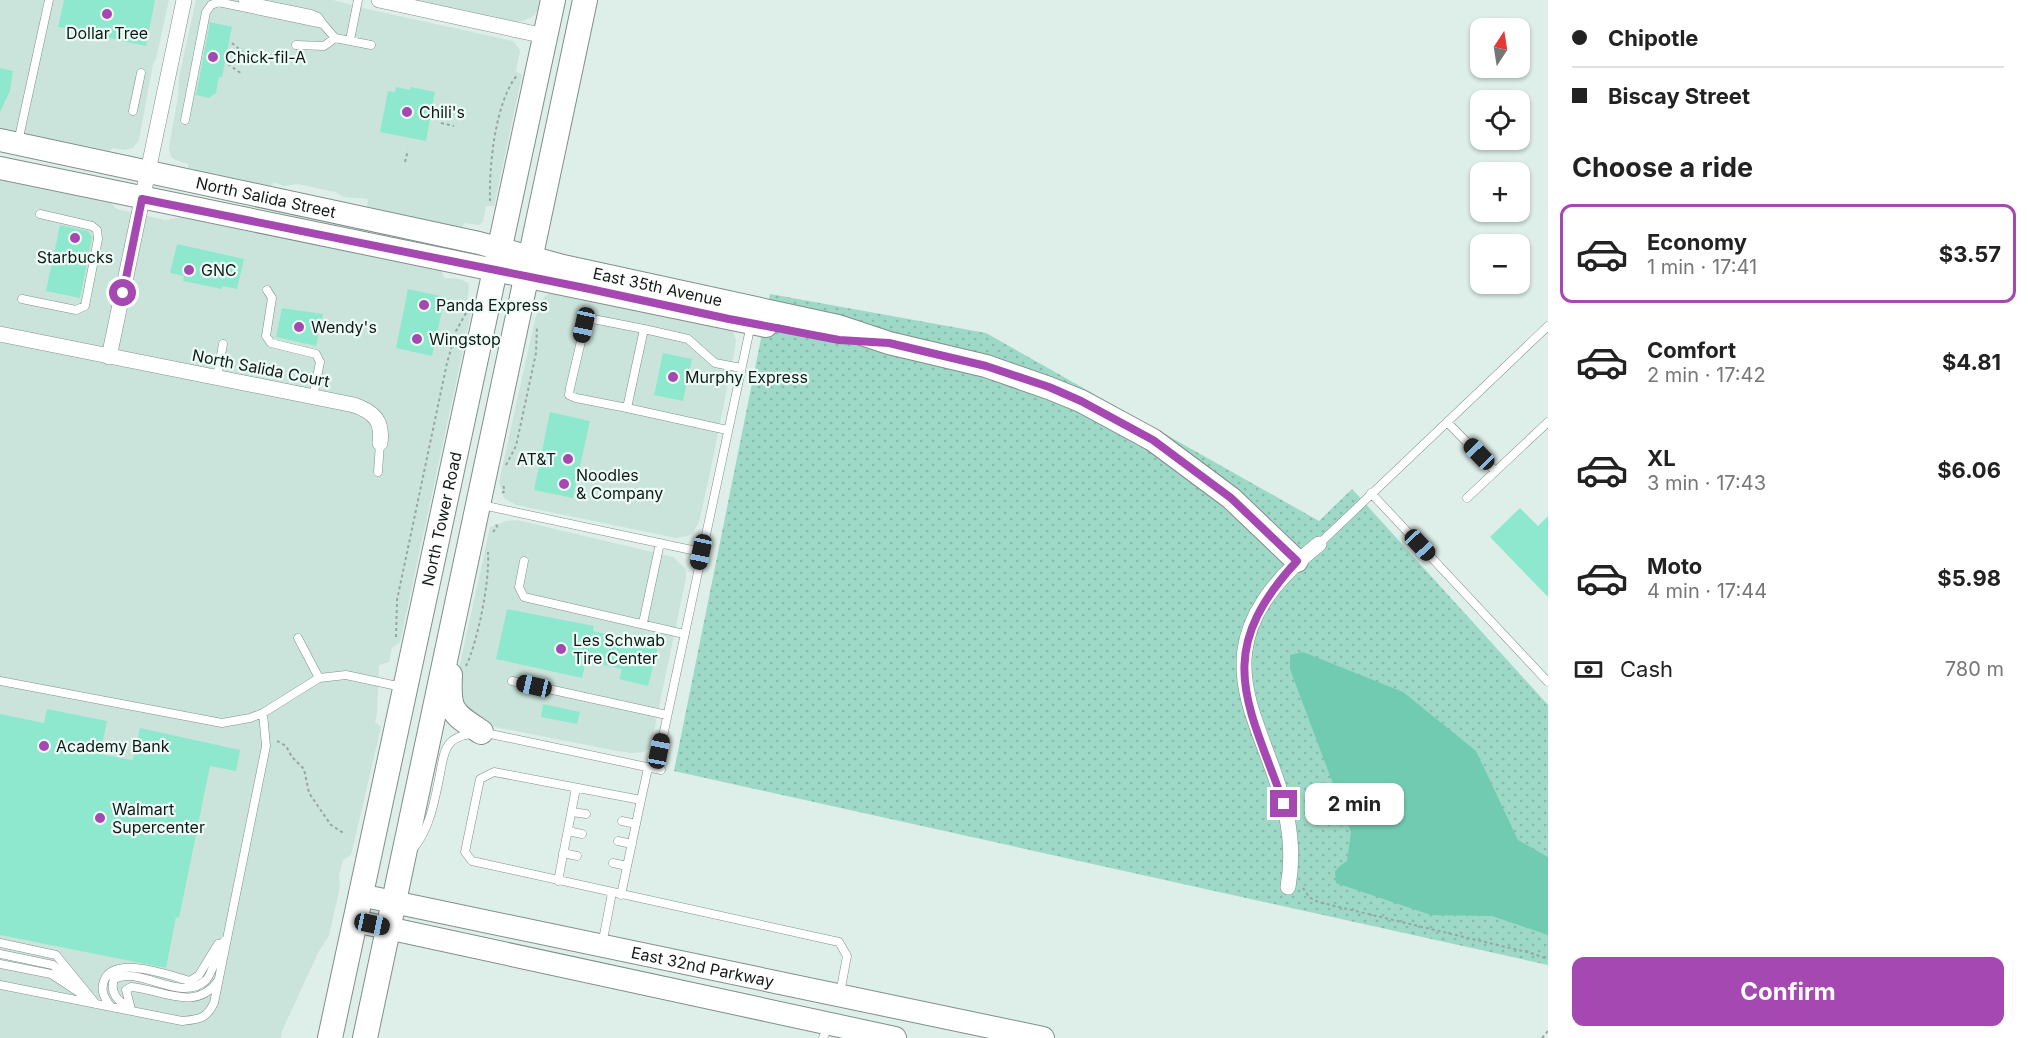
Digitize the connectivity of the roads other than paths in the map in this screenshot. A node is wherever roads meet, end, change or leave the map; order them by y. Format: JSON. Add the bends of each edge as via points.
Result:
{"nodes":[{"id":1,"x":50,"y":0,"type":"edge"},
{"id":2,"x":184,"y":0,"type":"edge"},
{"id":3,"x":210,"y":0,"type":"edge"},
{"id":4,"x":243,"y":0,"type":"edge"},
{"id":5,"x":358,"y":0,"type":"edge"},
{"id":6,"x":379,"y":0,"type":"edge"},
{"id":7,"x":553,"y":0,"type":"edge"},
{"id":8,"x":585,"y":0,"type":"edge"},
{"id":9,"x":206,"y":12,"type":"junction"},
{"id":10,"x":323,"y":24,"type":"junction"},
{"id":11,"x":545,"y":36,"type":"junction"},
{"id":12,"x":335,"y":38,"type":"junction"},
{"id":13,"x":350,"y":40,"type":"junction"},
{"id":14,"x":296,"y":45,"type":"dead end"},
{"id":15,"x":371,"y":45,"type":"dead end"},
{"id":16,"x":141,"y":73,"type":"dead end"},
{"id":17,"x":133,"y":111,"type":"dead end"},
{"id":18,"x":184,"y":120,"type":"dead end"},
{"id":19,"x":9,"y":142,"type":"edge"},
{"id":20,"x":0,"y":168,"type":"edge"},
{"id":21,"x":148,"y":171,"type":"junction"},
{"id":22,"x":142,"y":199,"type":"junction"},
{"id":23,"x":40,"y":214,"type":"dead end"},
{"id":24,"x":497,"y":259,"type":"junction"},
{"id":25,"x":529,"y":267,"type":"junction"},
{"id":26,"x":267,"y":290,"type":"dead end"},
{"id":27,"x":22,"y":299,"type":"dead end"},
{"id":28,"x":752,"y":316,"type":"junction"},
{"id":29,"x":1548,"y":326,"type":"edge"},
{"id":30,"x":644,"y":329,"type":"junction"},
{"id":31,"x":0,"y":334,"type":"edge"},
{"id":32,"x":223,"y":344,"type":"dead end"},
{"id":33,"x":109,"y":357,"type":"junction"},
{"id":34,"x":741,"y":368,"type":"junction"},
{"id":35,"x":217,"y":377,"type":"junction"},
{"id":36,"x":313,"y":397,"type":"junction"},
{"id":37,"x":627,"y":408,"type":"junction"},
{"id":38,"x":1447,"y":422,"type":"junction"},
{"id":39,"x":1548,"y":422,"type":"edge"},
{"id":40,"x":727,"y":430,"type":"junction"},
{"id":41,"x":380,"y":443,"type":"joint"},
{"id":42,"x":1495,"y":471,"type":"junction"},
{"id":43,"x":378,"y":472,"type":"dead end"},
{"id":44,"x":1371,"y":493,"type":"junction"},
{"id":45,"x":1467,"y":498,"type":"dead end"},
{"id":46,"x":478,"y":504,"type":"junction"},
{"id":47,"x":660,"y":543,"type":"junction"},
{"id":48,"x":1318,"y":544,"type":"joint"},
{"id":49,"x":701,"y":552,"type":"junction"},
{"id":50,"x":524,"y":561,"type":"dead end"},
{"id":51,"x":1297,"y":561,"type":"junction"},
{"id":52,"x":454,"y":619,"type":"junction"},
{"id":53,"x":643,"y":623,"type":"junction"},
{"id":54,"x":684,"y":634,"type":"junction"},
{"id":55,"x":298,"y":638,"type":"dead end"},
{"id":56,"x":319,"y":678,"type":"junction"},
{"id":57,"x":0,"y":681,"type":"edge"},
{"id":58,"x":512,"y":681,"type":"dead end"},
{"id":59,"x":1548,"y":682,"type":"edge"},
{"id":60,"x":405,"y":688,"type":"junction"},
{"id":61,"x":263,"y":713,"type":"junction"},
{"id":62,"x":666,"y":715,"type":"junction"},
{"id":63,"x":481,"y":732,"type":"junction"},
{"id":64,"x":655,"y":769,"type":"junction"},
{"id":65,"x":576,"y":788,"type":"junction"},
{"id":66,"x":641,"y":800,"type":"junction"},
{"id":67,"x":572,"y":812,"type":"junction"},
{"id":68,"x":586,"y":814,"type":"dead end"},
{"id":69,"x":622,"y":821,"type":"dead end"},
{"id":70,"x":636,"y":824,"type":"junction"},
{"id":71,"x":568,"y":831,"type":"junction"},
{"id":72,"x":582,"y":834,"type":"dead end"},
{"id":73,"x":618,"y":842,"type":"dead end"},
{"id":74,"x":632,"y":844,"type":"junction"},
{"id":75,"x":563,"y":853,"type":"junction"},
{"id":76,"x":577,"y":856,"type":"dead end"},
{"id":77,"x":402,"y":861,"type":"junction"},
{"id":78,"x":613,"y":863,"type":"dead end"},
{"id":79,"x":627,"y":866,"type":"junction"},
{"id":80,"x":558,"y":881,"type":"junction"},
{"id":81,"x":1288,"y":887,"type":"road end"},
{"id":82,"x":612,"y":893,"type":"junction"},
{"id":83,"x":360,"y":895,"type":"junction"},
{"id":84,"x":621,"y":895,"type":"junction"},
{"id":85,"x":394,"y":901,"type":"junction"},
{"id":86,"x":355,"y":921,"type":"junction"},
{"id":87,"x":229,"y":928,"type":"junction"},
{"id":88,"x":389,"y":928,"type":"junction"},
{"id":89,"x":0,"y":944,"type":"edge"},
{"id":90,"x":602,"y":946,"type":"junction"},
{"id":91,"x":0,"y":954,"type":"edge"},
{"id":92,"x":0,"y":964,"type":"edge"},
{"id":93,"x":219,"y":979,"type":"junction"},
{"id":94,"x":0,"y":985,"type":"edge"},
{"id":95,"x":840,"y":994,"type":"junction"},
{"id":96,"x":96,"y":1004,"type":"junction"},
{"id":97,"x":111,"y":1007,"type":"junction"},
{"id":98,"x":132,"y":1011,"type":"junction"},
{"id":99,"x":826,"y":1031,"type":"edge"},
{"id":100,"x":330,"y":1038,"type":"edge"},
{"id":101,"x":365,"y":1038,"type":"edge"},
{"id":102,"x":895,"y":1038,"type":"edge"},
{"id":103,"x":1043,"y":1038,"type":"edge"}],
"edges":[{"from":1,"to":19,"type":"lane"},
{"from":2,"to":21,"type":"street"},
{"from":3,"to":9,"type":"lane"},
{"from":4,"to":10,"type":"lane","via":[[311,14]]},
{"from":5,"to":13,"type":"lane"},
{"from":6,"to":11,"type":"street"},
{"from":7,"to":11,"type":"main road","name":"North Tower Road"},
{"from":8,"to":25,"type":"main road","name":"North Tower Road"},
{"from":9,"to":10,"type":"lane","via":[[218,2]]},
{"from":9,"to":18,"type":"lane"},
{"from":10,"to":12,"type":"lane"},
{"from":11,"to":24,"type":"main road","name":"North Tower Road"},
{"from":12,"to":13,"type":"lane"},
{"from":12,"to":14,"type":"lane","via":[[324,46]]},
{"from":13,"to":15,"type":"lane"},
{"from":16,"to":17,"type":"lane"},
{"from":19,"to":21,"type":"street","name":"North Salida Street"},
{"from":20,"to":22,"type":"street","name":"North Salida Street"},
{"from":21,"to":22,"type":"street"},
{"from":21,"to":24,"type":"street","name":"North Salida Street"},
{"from":22,"to":24,"type":"street","name":"North Salida Street"},
{"from":22,"to":33,"type":"street"},
{"from":23,"to":27,"type":"lane","via":[[97,230],[85,306],[76,310]]},
{"from":24,"to":25,"type":"street","name":"East 35th Avenue"},
{"from":24,"to":60,"type":"main road","name":"North Tower Road"},
{"from":25,"to":28,"type":"street","name":"East 35th Avenue","via":[[563,266]]},
{"from":25,"to":46,"type":"main road","name":"North Tower Road"},
{"from":26,"to":36,"type":"lane","via":[[272,301],[266,336],[271,343],[316,354],[320,362]]},
{"from":28,"to":34,"type":"lane"},
{"from":28,"to":51,"type":"street","name":"East 35th Avenue","via":[[838,326],[889,343],[986,366],[1081,401],[1153,440],[1224,492]]},
{"from":29,"to":38,"type":"lane"},
{"from":30,"to":34,"type":"lane","via":[[688,339],[715,363]]},
{"from":30,"to":37,"type":"lane"},
{"from":30,"to":37,"type":"lane","via":[[586,320],[572,377],[569,395]]},
{"from":31,"to":33,"type":"street","name":"North Salida Court"},
{"from":32,"to":35,"type":"lane"},
{"from":33,"to":35,"type":"street","name":"North Salida Court"},
{"from":34,"to":40,"type":"lane"},
{"from":35,"to":36,"type":"street","name":"North Salida Court"},
{"from":36,"to":41,"type":"street","name":"North Salida Court","via":[[363,408],[379,423]]},
{"from":37,"to":40,"type":"lane"},
{"from":38,"to":42,"type":"lane"},
{"from":38,"to":44,"type":"lane"},
{"from":39,"to":42,"type":"lane"},
{"from":40,"to":49,"type":"lane"},
{"from":41,"to":43,"type":"lane"},
{"from":42,"to":45,"type":"lane"},
{"from":44,"to":48,"type":"lane"},
{"from":44,"to":59,"type":"lane"},
{"from":46,"to":47,"type":"lane"},
{"from":46,"to":52,"type":"main road","name":"North Tower Road"},
{"from":47,"to":49,"type":"lane"},
{"from":47,"to":53,"type":"lane"},
{"from":48,"to":51,"type":"street"},
{"from":49,"to":54,"type":"lane"},
{"from":50,"to":53,"type":"lane","via":[[519,587],[524,597]]},
{"from":51,"to":81,"type":"street","via":[[1270,592],[1256,617],[1243,667],[1251,712],[1288,818],[1292,856]]},
{"from":52,"to":63,"type":"main road","via":[[451,706],[457,716]]},
{"from":52,"to":77,"type":"main road","name":"North Tower Road"},
{"from":53,"to":54,"type":"lane"},
{"from":54,"to":62,"type":"lane"},
{"from":55,"to":56,"type":"lane"},
{"from":56,"to":60,"type":"lane","via":[[346,675]]},
{"from":56,"to":61,"type":"lane"},
{"from":57,"to":61,"type":"lane","via":[[222,723]]},
{"from":58,"to":62,"type":"lane"},
{"from":60,"to":83,"type":"main road","name":"North Tower Road"},
{"from":61,"to":87,"type":"lane","via":[[266,746]]},
{"from":62,"to":64,"type":"lane"},
{"from":63,"to":64,"type":"lane"},
{"from":63,"to":77,"type":"lane","via":[[450,743],[421,840]]},
{"from":64,"to":66,"type":"lane"},
{"from":65,"to":66,"type":"lane"},
{"from":65,"to":67,"type":"lane"},
{"from":65,"to":80,"type":"lane","via":[[494,772],[480,779],[465,852],[472,861]]},
{"from":66,"to":70,"type":"lane"},
{"from":67,"to":68,"type":"lane"},
{"from":67,"to":71,"type":"lane"},
{"from":69,"to":70,"type":"lane"},
{"from":70,"to":74,"type":"lane"},
{"from":71,"to":72,"type":"lane"},
{"from":71,"to":75,"type":"lane"},
{"from":73,"to":74,"type":"lane"},
{"from":74,"to":79,"type":"lane"},
{"from":75,"to":76,"type":"lane"},
{"from":75,"to":80,"type":"lane"},
{"from":77,"to":85,"type":"main road","name":"North Tower Road"},
{"from":78,"to":79,"type":"lane"},
{"from":79,"to":84,"type":"lane"},
{"from":80,"to":82,"type":"lane"},
{"from":82,"to":84,"type":"lane"},
{"from":82,"to":90,"type":"lane"},
{"from":83,"to":85,"type":"street","name":"East 32nd Parkway"},
{"from":83,"to":86,"type":"main road","name":"North Tower Road"},
{"from":84,"to":95,"type":"lane","via":[[839,942],[847,957]]},
{"from":85,"to":88,"type":"main road","name":"North Tower Road"},
{"from":85,"to":90,"type":"street","name":"East 32nd Parkway"},
{"from":86,"to":88,"type":"street","name":"East 32nd Parkway"},
{"from":86,"to":100,"type":"main road","name":"North Tower Road"},
{"from":87,"to":93,"type":"lane"},
{"from":87,"to":97,"type":"lane","via":[[199,975],[190,981],[137,968],[119,968],[106,975],[102,985],[104,998]]},
{"from":87,"to":98,"type":"lane","via":[[207,980],[193,987],[180,988],[132,977],[114,979],[115,996]]},
{"from":88,"to":99,"type":"street","name":"East 32nd Parkway"},
{"from":88,"to":101,"type":"main road","name":"North Tower Road"},
{"from":89,"to":96,"type":"lane","via":[[56,955]]},
{"from":90,"to":95,"type":"street","name":"East 32nd Parkway"},
{"from":91,"to":96,"type":"lane","via":[[53,965]]},
{"from":92,"to":96,"type":"lane","via":[[51,975]]},
{"from":93,"to":98,"type":"lane","via":[[209,1013],[198,1020],[182,1021]]},
{"from":93,"to":98,"type":"lane","via":[[204,995],[191,997],[172,997],[131,987],[126,990]]},
{"from":94,"to":96,"type":"lane"},
{"from":95,"to":99,"type":"street"},
{"from":95,"to":103,"type":"street","name":"East 32nd Parkway"},
{"from":96,"to":97,"type":"lane"},
{"from":97,"to":98,"type":"lane"},
{"from":99,"to":102,"type":"street","name":"East 32nd Parkway"}]}
